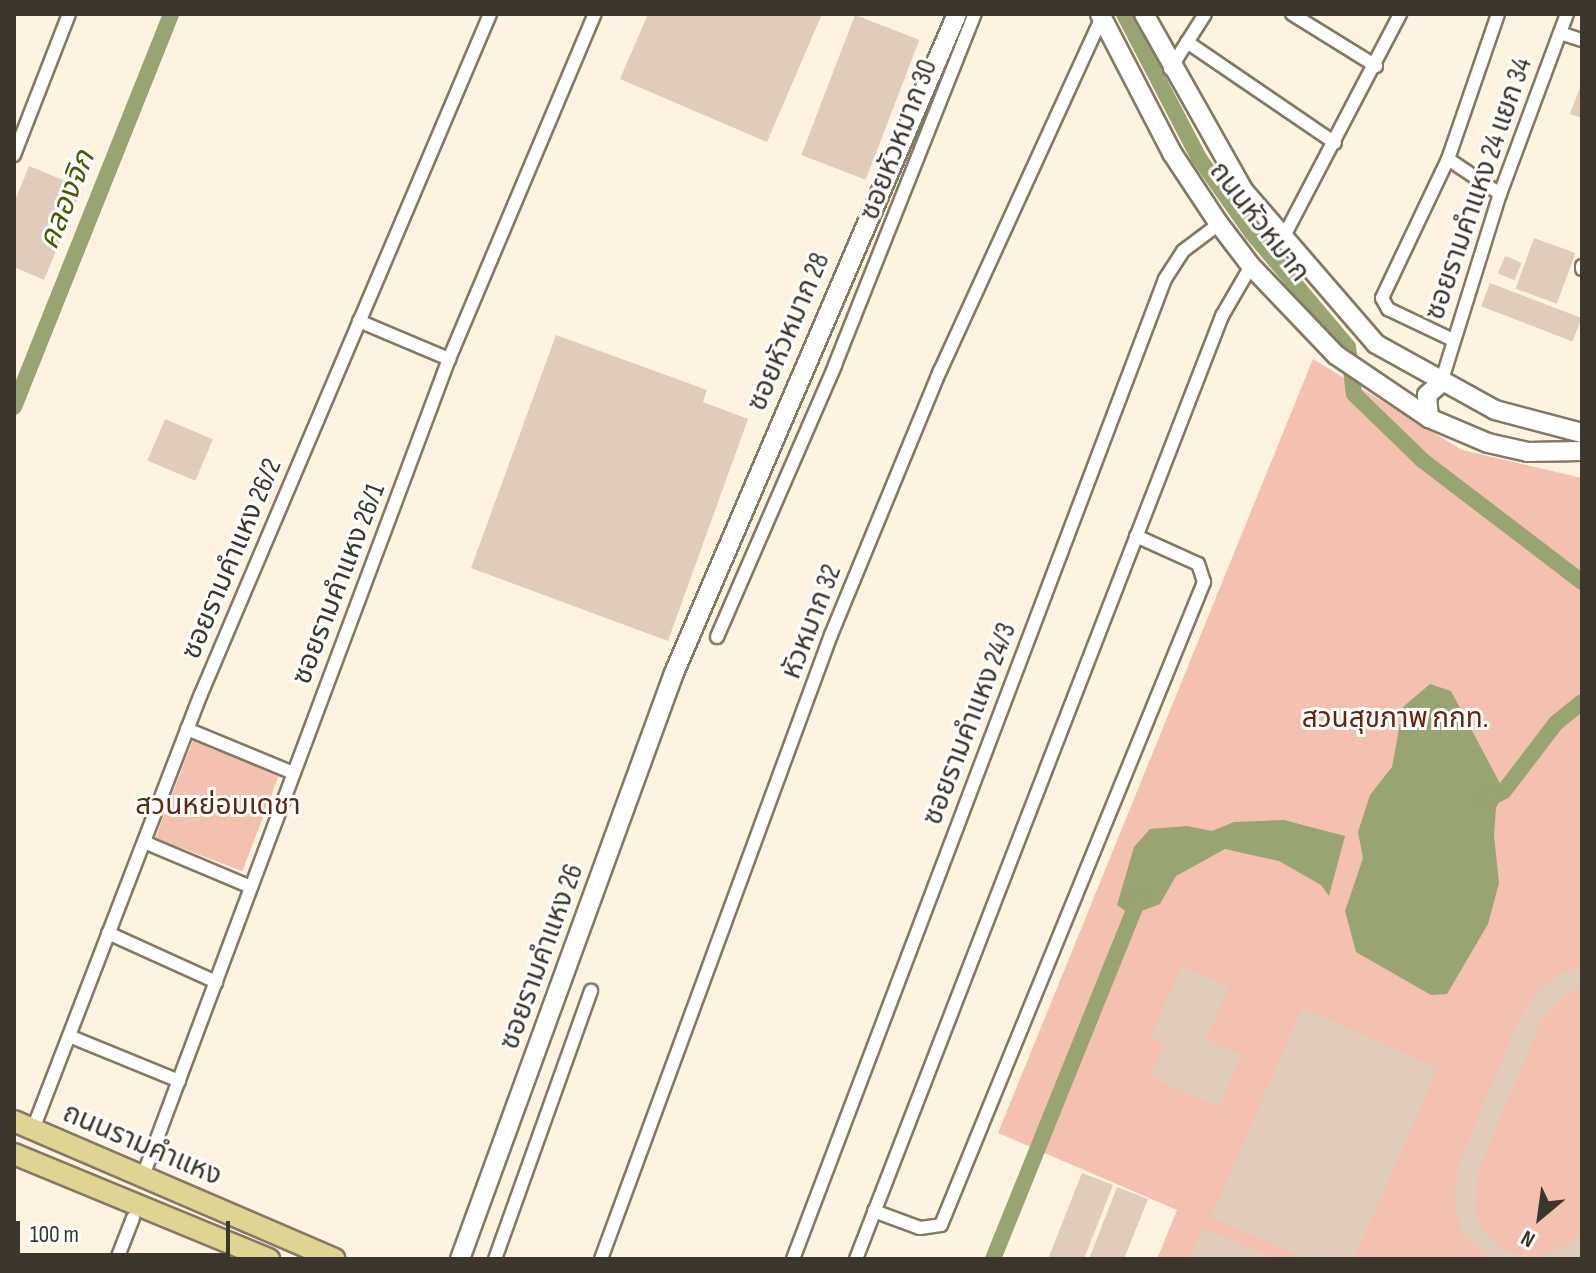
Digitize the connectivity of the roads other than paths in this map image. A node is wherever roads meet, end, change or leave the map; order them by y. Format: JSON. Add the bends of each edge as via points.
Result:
{"nodes":[{"id":1,"x":69,"y":14,"type":"edge"},
{"id":2,"x":490,"y":14,"type":"edge"},
{"id":3,"x":595,"y":14,"type":"edge"},
{"id":4,"x":957,"y":14,"type":"edge"},
{"id":5,"x":975,"y":14,"type":"edge"},
{"id":6,"x":1144,"y":14,"type":"edge"},
{"id":7,"x":1205,"y":14,"type":"edge"},
{"id":8,"x":1292,"y":14,"type":"edge"},
{"id":9,"x":1400,"y":14,"type":"edge"},
{"id":10,"x":1498,"y":14,"type":"edge"},
{"id":11,"x":1567,"y":14,"type":"edge"},
{"id":12,"x":1101,"y":15,"type":"edge"},
{"id":13,"x":1560,"y":33,"type":"junction"},
{"id":14,"x":1582,"y":40,"type":"edge"},
{"id":15,"x":1187,"y":42,"type":"junction"},
{"id":16,"x":1376,"y":66,"type":"junction"},
{"id":17,"x":1170,"y":69,"type":"junction"},
{"id":18,"x":1335,"y":143,"type":"junction"},
{"id":19,"x":14,"y":155,"type":"edge"},
{"id":20,"x":1448,"y":159,"type":"junction"},
{"id":21,"x":1500,"y":194,"type":"junction"},
{"id":22,"x":1219,"y":224,"type":"junction"},
{"id":23,"x":1282,"y":240,"type":"junction"},
{"id":24,"x":1251,"y":266,"type":"junction"},
{"id":25,"x":359,"y":321,"type":"junction"},
{"id":26,"x":1451,"y":339,"type":"junction"},
{"id":27,"x":1390,"y":351,"type":"junction"},
{"id":28,"x":449,"y":359,"type":"junction"},
{"id":29,"x":1368,"y":377,"type":"junction"},
{"id":30,"x":1441,"y":383,"type":"junction"},
{"id":31,"x":1429,"y":418,"type":"junction"},
{"id":32,"x":1582,"y":433,"type":"edge"},
{"id":33,"x":1582,"y":451,"type":"edge"},
{"id":34,"x":1136,"y":536,"type":"junction"},
{"id":35,"x":717,"y":637,"type":"dead end"},
{"id":36,"x":674,"y":673,"type":"joint"},
{"id":37,"x":187,"y":729,"type":"junction"},
{"id":38,"x":293,"y":773,"type":"junction"},
{"id":39,"x":144,"y":842,"type":"junction"},
{"id":40,"x":251,"y":887,"type":"junction"},
{"id":41,"x":108,"y":933,"type":"junction"},
{"id":42,"x":216,"y":982,"type":"junction"},
{"id":43,"x":591,"y":991,"type":"dead end"},
{"id":44,"x":69,"y":1036,"type":"junction"},
{"id":45,"x":179,"y":1081,"type":"junction"},
{"id":46,"x":20,"y":1129,"type":"edge"},
{"id":47,"x":14,"y":1154,"type":"edge"},
{"id":48,"x":14,"y":1168,"type":"edge"},
{"id":49,"x":143,"y":1176,"type":"junction"},
{"id":50,"x":874,"y":1211,"type":"junction"},
{"id":51,"x":133,"y":1218,"type":"junction"},
{"id":52,"x":318,"y":1257,"type":"edge"},
{"id":53,"x":117,"y":1259,"type":"edge"},
{"id":54,"x":234,"y":1259,"type":"edge"},
{"id":55,"x":269,"y":1259,"type":"edge"},
{"id":56,"x":460,"y":1259,"type":"edge"},
{"id":57,"x":495,"y":1259,"type":"edge"},
{"id":58,"x":601,"y":1259,"type":"edge"},
{"id":59,"x":793,"y":1259,"type":"edge"},
{"id":60,"x":856,"y":1259,"type":"edge"}],
"edges":[{"from":1,"to":19,"type":"street"},
{"from":2,"to":25,"type":"street","name":"ซอยรามคำแหง 26/2"},
{"from":3,"to":28,"type":"street","name":"ซอยรามคำแหง 26/1"},
{"from":4,"to":36,"type":"main road","name":"ซอยหัวหมาก 28"},
{"from":5,"to":35,"type":"street","name":"ซอยหัวหมาก 30","via":[[835,365]]},
{"from":6,"to":17,"type":"main road","name":"ถนนหัวหมาก"},
{"from":7,"to":15,"type":"street"},
{"from":8,"to":16,"type":"street"},
{"from":9,"to":16,"type":"street"},
{"from":10,"to":20,"type":"street"},
{"from":11,"to":13,"type":"street","name":"ซอยรามคำแหง 24 แยก 34"},
{"from":12,"to":22,"type":"main road","name":"ถนนหัวหมาก","via":[[1172,153]]},
{"from":12,"to":58,"type":"street","name":"หัวหมาก 32","via":[[940,371],[831,635]]},
{"from":13,"to":14,"type":"street"},
{"from":13,"to":21,"type":"street","name":"ซอยรามคำแหง 24 แยก 34"},
{"from":15,"to":17,"type":"street"},
{"from":15,"to":18,"type":"street"},
{"from":16,"to":18,"type":"street"},
{"from":17,"to":23,"type":"main road","name":"ถนนหัวหมาก","via":[[1243,190]]},
{"from":18,"to":23,"type":"street"},
{"from":20,"to":21,"type":"street"},
{"from":20,"to":26,"type":"street","via":[[1382,298],[1388,309]]},
{"from":21,"to":26,"type":"street","name":"ซอยรามคำแหง 24 แยก 34"},
{"from":22,"to":24,"type":"main road","name":"ถนนหัวหมาก"},
{"from":22,"to":59,"type":"street","name":"ซอยรามคำแหง 24/3","via":[[1183,251],[1165,279]]},
{"from":23,"to":27,"type":"main road","name":"ถนนหัวหมาก","via":[[1376,344]]},
{"from":24,"to":29,"type":"main road","name":"ถนนหัวหมาก","via":[[1336,355]]},
{"from":24,"to":34,"type":"street","via":[[1222,316]]},
{"from":25,"to":28,"type":"street"},
{"from":25,"to":37,"type":"street","name":"ซอยรามคำแหง 26/2"},
{"from":26,"to":30,"type":"street","name":"ซอยรามคำแหง 24 แยก 34"},
{"from":27,"to":29,"type":"main road","via":[[1394,373],[1381,381]]},
{"from":27,"to":30,"type":"main road","name":"ถนนหัวหมาก"},
{"from":28,"to":38,"type":"street","name":"ซอยรามคำแหง 26/1"},
{"from":29,"to":31,"type":"main road","name":"ถนนหัวหมาก"},
{"from":30,"to":31,"type":"main road","via":[[1427,395]]},
{"from":30,"to":32,"type":"main road","name":"ถนนหัวหมาก","via":[[1507,414]]},
{"from":31,"to":33,"type":"main road","name":"ถนนหัวหมาก","via":[[1528,452]]},
{"from":34,"to":50,"type":"street"},
{"from":34,"to":50,"type":"street","via":[[1198,564],[1204,582],[941,1225],[920,1228]]},
{"from":36,"to":56,"type":"main road","name":"ซอยรามคำแหง 26"},
{"from":37,"to":38,"type":"street"},
{"from":37,"to":39,"type":"street","name":"ซอยรามคำแหง 26/2"},
{"from":38,"to":40,"type":"street","name":"ซอยรามคำแหง 26/1"},
{"from":39,"to":40,"type":"street"},
{"from":39,"to":41,"type":"street","name":"ซอยรามคำแหง 26/2"},
{"from":40,"to":42,"type":"street","name":"ซอยรามคำแหง 26/1"},
{"from":41,"to":42,"type":"street"},
{"from":41,"to":44,"type":"street","name":"ซอยรามคำแหง 26/2"},
{"from":42,"to":45,"type":"street","name":"ซอยรามคำแหง 26/1"},
{"from":43,"to":57,"type":"street"},
{"from":44,"to":45,"type":"street"},
{"from":44,"to":46,"type":"street","name":"ซอยรามคำแหง 26/2"},
{"from":45,"to":49,"type":"street","name":"ซอยรามคำแหง 26/1"},
{"from":46,"to":49,"type":"main road","name":"ถนนรามคำแหง"},
{"from":46,"to":52,"type":"main road","name":"ถนนรามคำแหง"},
{"from":47,"to":55,"type":"main road","name":"ถนนรามคำแหง"},
{"from":48,"to":51,"type":"main road"},
{"from":49,"to":52,"type":"main road","name":"ถนนรามคำแหง"},
{"from":50,"to":60,"type":"street"},
{"from":51,"to":53,"type":"street"},
{"from":51,"to":54,"type":"main road"}]}
